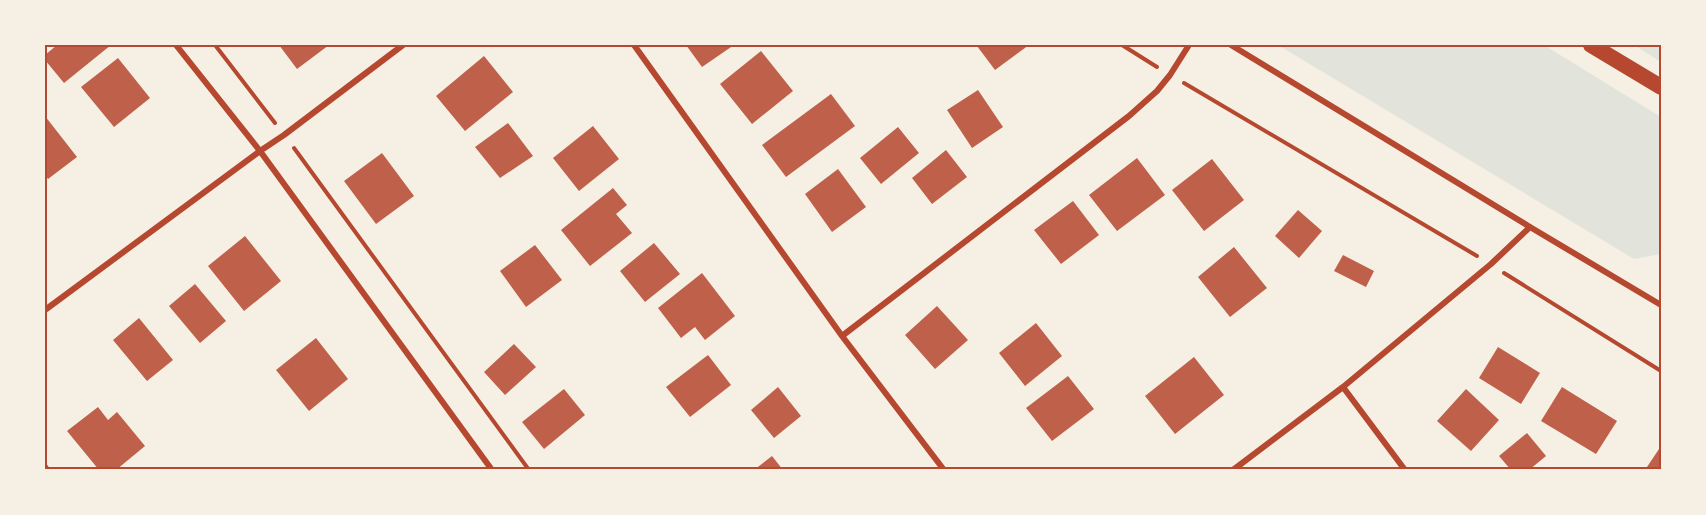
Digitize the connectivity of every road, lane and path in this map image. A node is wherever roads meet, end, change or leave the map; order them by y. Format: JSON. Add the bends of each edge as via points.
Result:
{"nodes":[{"id":1,"x":176,"y":45,"type":"edge"},
{"id":2,"x":215,"y":45,"type":"edge"},
{"id":3,"x":403,"y":45,"type":"edge"},
{"id":4,"x":634,"y":45,"type":"edge"},
{"id":5,"x":1122,"y":45,"type":"edge"},
{"id":6,"x":1189,"y":45,"type":"edge"},
{"id":7,"x":1232,"y":45,"type":"edge"},
{"id":8,"x":1591,"y":45,"type":"edge"},
{"id":9,"x":1170,"y":75,"type":"junction"},
{"id":10,"x":1661,"y":87,"type":"edge"},
{"id":11,"x":284,"y":135,"type":"junction"},
{"id":12,"x":260,"y":151,"type":"junction"},
{"id":13,"x":1530,"y":227,"type":"junction"},
{"id":14,"x":1491,"y":264,"type":"junction"},
{"id":15,"x":1661,"y":305,"type":"edge"},
{"id":16,"x":45,"y":310,"type":"edge"},
{"id":17,"x":842,"y":336,"type":"junction"},
{"id":18,"x":1661,"y":371,"type":"edge"},
{"id":19,"x":1343,"y":387,"type":"junction"},
{"id":20,"x":492,"y":470,"type":"edge"},
{"id":21,"x":529,"y":470,"type":"edge"},
{"id":22,"x":944,"y":470,"type":"edge"},
{"id":23,"x":1233,"y":470,"type":"edge"},
{"id":24,"x":1405,"y":470,"type":"edge"}],
"edges":[{"from":1,"to":12,"type":"street"},
{"from":2,"to":11,"type":"path"},
{"from":3,"to":11,"type":"street"},
{"from":4,"to":17,"type":"street"},
{"from":5,"to":9,"type":"path"},
{"from":6,"to":9,"type":"street"},
{"from":7,"to":13,"type":"street"},
{"from":8,"to":10,"type":"highway"},
{"from":9,"to":14,"type":"path"},
{"from":9,"to":17,"type":"street","via":[[1129,116]]},
{"from":11,"to":12,"type":"street"},
{"from":11,"to":21,"type":"path"},
{"from":12,"to":16,"type":"street"},
{"from":12,"to":20,"type":"street"},
{"from":13,"to":14,"type":"street"},
{"from":13,"to":15,"type":"street"},
{"from":14,"to":18,"type":"path"},
{"from":14,"to":19,"type":"street"},
{"from":17,"to":22,"type":"street"},
{"from":19,"to":23,"type":"street"},
{"from":19,"to":24,"type":"street"}]}
